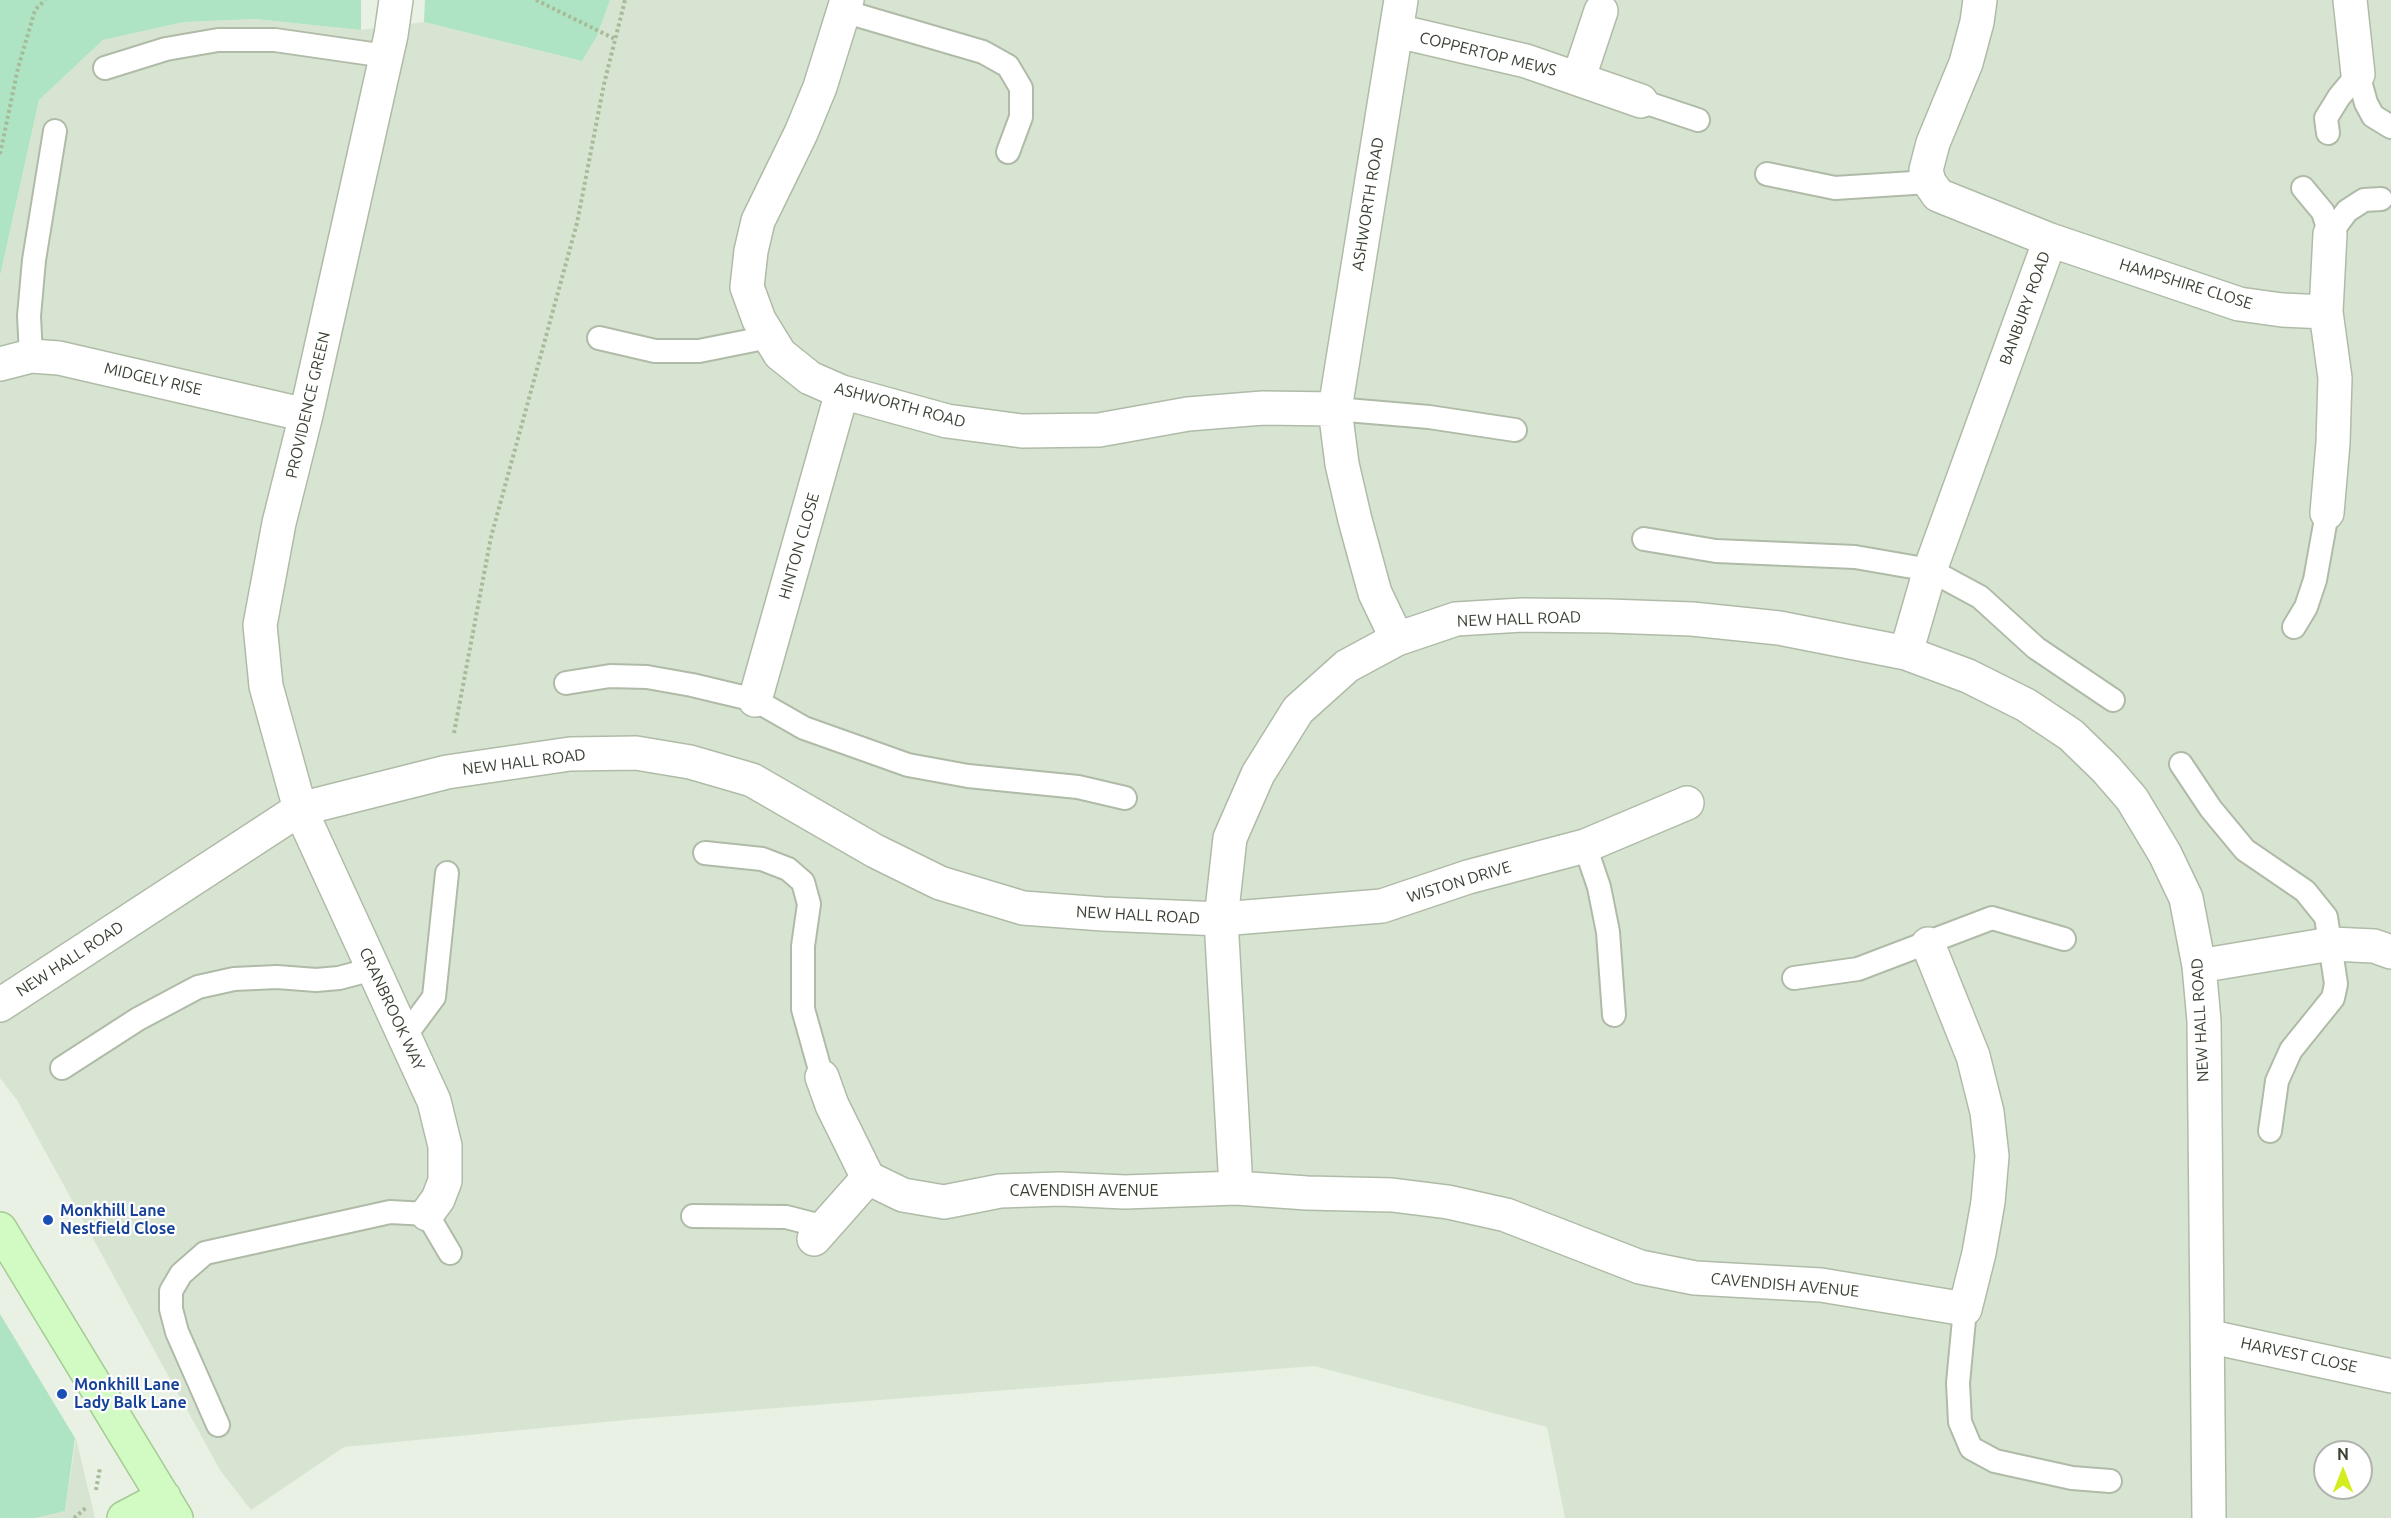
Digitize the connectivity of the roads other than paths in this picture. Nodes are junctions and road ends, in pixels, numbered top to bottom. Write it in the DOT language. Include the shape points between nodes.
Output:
graph roads {
  1 [pos="396,0"];
  2 [pos="1980,0"];
  3 [pos="2350,0"];
  4 [pos="1603,5"];
  5 [pos="845,6"];
  6 [pos="1399,16"];
  7 [pos="386,56"];
  8 [pos="105,68"];
  9 [pos="2358,75"];
  10 [pos="1579,77"];
  11 [pos="1641,101"];
  12 [pos="1698,120"];
  13 [pos="2391,127"];
  14 [pos="55,131"];
  15 [pos="2328,134"];
  16 [pos="1008,152"];
  17 [pos="1767,174"];
  18 [pos="1929,182"];
  19 [pos="2303,188"];
  20 [pos="2381,199"];
  21 [pos="2330,234"];
  22 [pos="2050,240"];
  23 [pos="2326,312"];
  24 [pos="770,337"];
  25 [pos="598,338"];
  26 [pos="32,356"];
  27 [pos="0,364"];
  28 [pos="842,392"];
  29 [pos="1335,409"];
  30 [pos="306,415"];
  31 [pos="1515,430"];
  32 [pos="2327,513"];
  33 [pos="1644,539"];
  34 [pos="1930,570"];
  35 [pos="2294,627"];
  36 [pos="1397,639"];
  37 [pos="1906,653"];
  38 [pos="566,683"];
  39 [pos="756,700"];
  40 [pos="2113,700"];
  41 [pos="2181,764"];
  42 [pos="1125,798"];
  43 [pos="1687,803"];
  44 [pos="300,809"];
  45 [pos="1585,846"];
  46 [pos="705,853"];
  47 [pos="447,873"];
  48 [pos="1221,919"];
  49 [pos="2064,939"];
  50 [pos="1928,944"];
  51 [pos="2331,944"];
  52 [pos="2391,952"];
  53 [pos="2199,966"];
  54 [pos="373,969"];
  55 [pos="1794,978"];
  56 [pos="0,1005"];
  57 [pos="1614,1015"];
  58 [pos="405,1036"];
  59 [pos="62,1068"];
  60 [pos="822,1077"];
  61 [pos="2270,1131"];
  62 [pos="868,1178"];
  63 [pos="1236,1188"];
  64 [pos="427,1214"];
  65 [pos="693,1216"];
  66 [pos="0,1229"];
  67 [pos="819,1233"];
  68 [pos="450,1253"];
  69 [pos="1965,1309"];
  70 [pos="2207,1336"];
  71 [pos="2391,1376"];
  72 [pos="218,1425"];
  73 [pos="2110,1481"];
  74 [pos="170,1508"];
  75 [pos="124,1518"];
  76 [pos="2209,1518"];
  1 -- 7 [label="street, PROVIDENCE GREEN"];
  2 -- 18 [label="street" via="1966,63 1933,142 1926,170"];
  3 -- 9 [label="street"];
  4 -- 10 [label="street, COPPERTOP MEWS"];
  5 -- 16 [label="lane" via="983,52 1008,66 1021,88 1021,117"];
  5 -- 24 [label="street, ASHWORTH ROAD" via="801,134 758,221 747,287"];
  6 -- 10 [label="street, COPPERTOP MEWS"];
  6 -- 29 [label="street, ASHWORTH ROAD"];
  7 -- 8 [label="lane" via="275,40 218,40 166,49"];
  7 -- 30 [label="street, PROVIDENCE GREEN"];
  9 -- 13 [label="lane" via="2373,116"];
  9 -- 15 [label="lane" via="2326,118"];
  10 -- 11 [label="street, COPPERTOP MEWS"];
  11 -- 12 [label="lane"];
  14 -- 26 [label="lane" via="28,316"];
  17 -- 18 [label="lane" via="1835,188"];
  18 -- 22 [label="street, BANBURY ROAD" via="1938,195"];
  19 -- 21 [label="lane" via="2323,212"];
  20 -- 21 [label="lane" via="2364,200 2347,211"];
  21 -- 23 [label="street"];
  22 -- 23 [label="street, HAMPSHIRE CLOSE" via="2239,304"];
  22 -- 34 [label="street, BANBURY ROAD"];
  23 -- 32 [label="street" via="2335,378"];
  24 -- 25 [label="lane" via="699,351 655,351"];
  24 -- 28 [label="street, ASHWORTH ROAD" via="780,354 810,378"];
  26 -- 27 [label="street, MIDGELY RISE"];
  26 -- 30 [label="street, MIDGELY RISE" via="59,358"];
  28 -- 29 [label="street, ASHWORTH ROAD" via="947,421 1022,431 1099,430 1188,414 1263,408"];
  28 -- 39 [label="street, HINTON CLOSE"];
  29 -- 31 [label="lane"];
  29 -- 36 [label="street, ASHWORTH ROAD" via="1342,464 1360,541 1375,593"];
  30 -- 44 [label="street, PROVIDENCE GREEN" via="279,523 260,625 266,686"];
  32 -- 35 [label="lane" via="2315,580"];
  33 -- 34 [label="lane" via="1716,551 1855,557"];
  34 -- 37 [label="street, BANBURY ROAD"];
  34 -- 40 [label="lane" via="1980,597 2036,648"];
  36 -- 37 [label="street, NEW HALL ROAD" via="1456,619 1608,616 1779,628"];
  36 -- 48 [label="street, NEW HALL ROAD" via="1347,666 1298,710 1258,774 1230,838"];
  37 -- 53 [label="street, NEW HALL ROAD" via="1968,676 2026,705 2071,735 2106,769 2132,799 2186,898"];
  38 -- 39 [label="lane" via="610,676 647,677"];
  39 -- 42 [label="lane" via="804,728 908,765 968,776 1078,787"];
  41 -- 51 [label="lane" via="2245,850 2304,891 2326,917"];
  43 -- 45 [label="street, WISTON DRIVE"];
  44 -- 48 [label="street, NEW HALL ROAD" via="447,772 570,754 636,753 690,762 752,780 940,883 1023,908"];
  44 -- 54 [label="street, CRANBROOK WAY"];
  44 -- 56 [label="street, NEW HALL ROAD"];
  45 -- 48 [label="street, WISTON DRIVE" via="1468,877 1382,906"];
  45 -- 57 [label="lane" via="1608,932"];
  46 -- 60 [label="lane" via="762,859 788,868 803,882 809,904 803,946 803,1010"];
  47 -- 58 [label="lane" via="434,997"];
  48 -- 63 [label="street"];
  49 -- 50 [label="lane" via="1992,918"];
  50 -- 55 [label="lane" via="1858,969"];
  50 -- 69 [label="street" via="1973,1056 1991,1145 1988,1202"];
  51 -- 52 [label="street" via="2374,946"];
  51 -- 53 [label="street"];
  51 -- 61 [label="lane" via="2336,984 2333,998 2290,1050 2277,1081"];
  53 -- 70 [label="street, NEW HALL ROAD" via="2204,1021"];
  54 -- 58 [label="street, CRANBROOK WAY"];
  54 -- 59 [label="lane" via="339,978 234,979 198,987 138,1019"];
  58 -- 64 [label="street, CRANBROOK WAY" via="434,1101 445,1146 445,1181"];
  60 -- 62 [label="street"];
  62 -- 63 [label="street, CAVENDISH AVENUE" via="903,1195 944,1202 1000,1191"];
  62 -- 67 [label="street"];
  63 -- 69 [label="street, CAVENDISH AVENUE" via="1448,1202 1506,1215 1640,1267 1695,1278 1821,1285"];
  64 -- 68 [label="lane"];
  64 -- 72 [label="lane" via="390,1212 205,1253 181,1274 171,1291 171,1309 177,1332"];
  65 -- 67 [label="lane" via="786,1217"];
  66 -- 74 [label="street"];
  69 -- 73 [label="lane" via="1958,1383 1960,1422 1971,1448 1995,1461 2072,1478"];
  70 -- 71 [label="street, HARVEST CLOSE"];
  70 -- 76 [label="street, NEW HALL ROAD"];
  74 -- 75 [label="street"];
}
